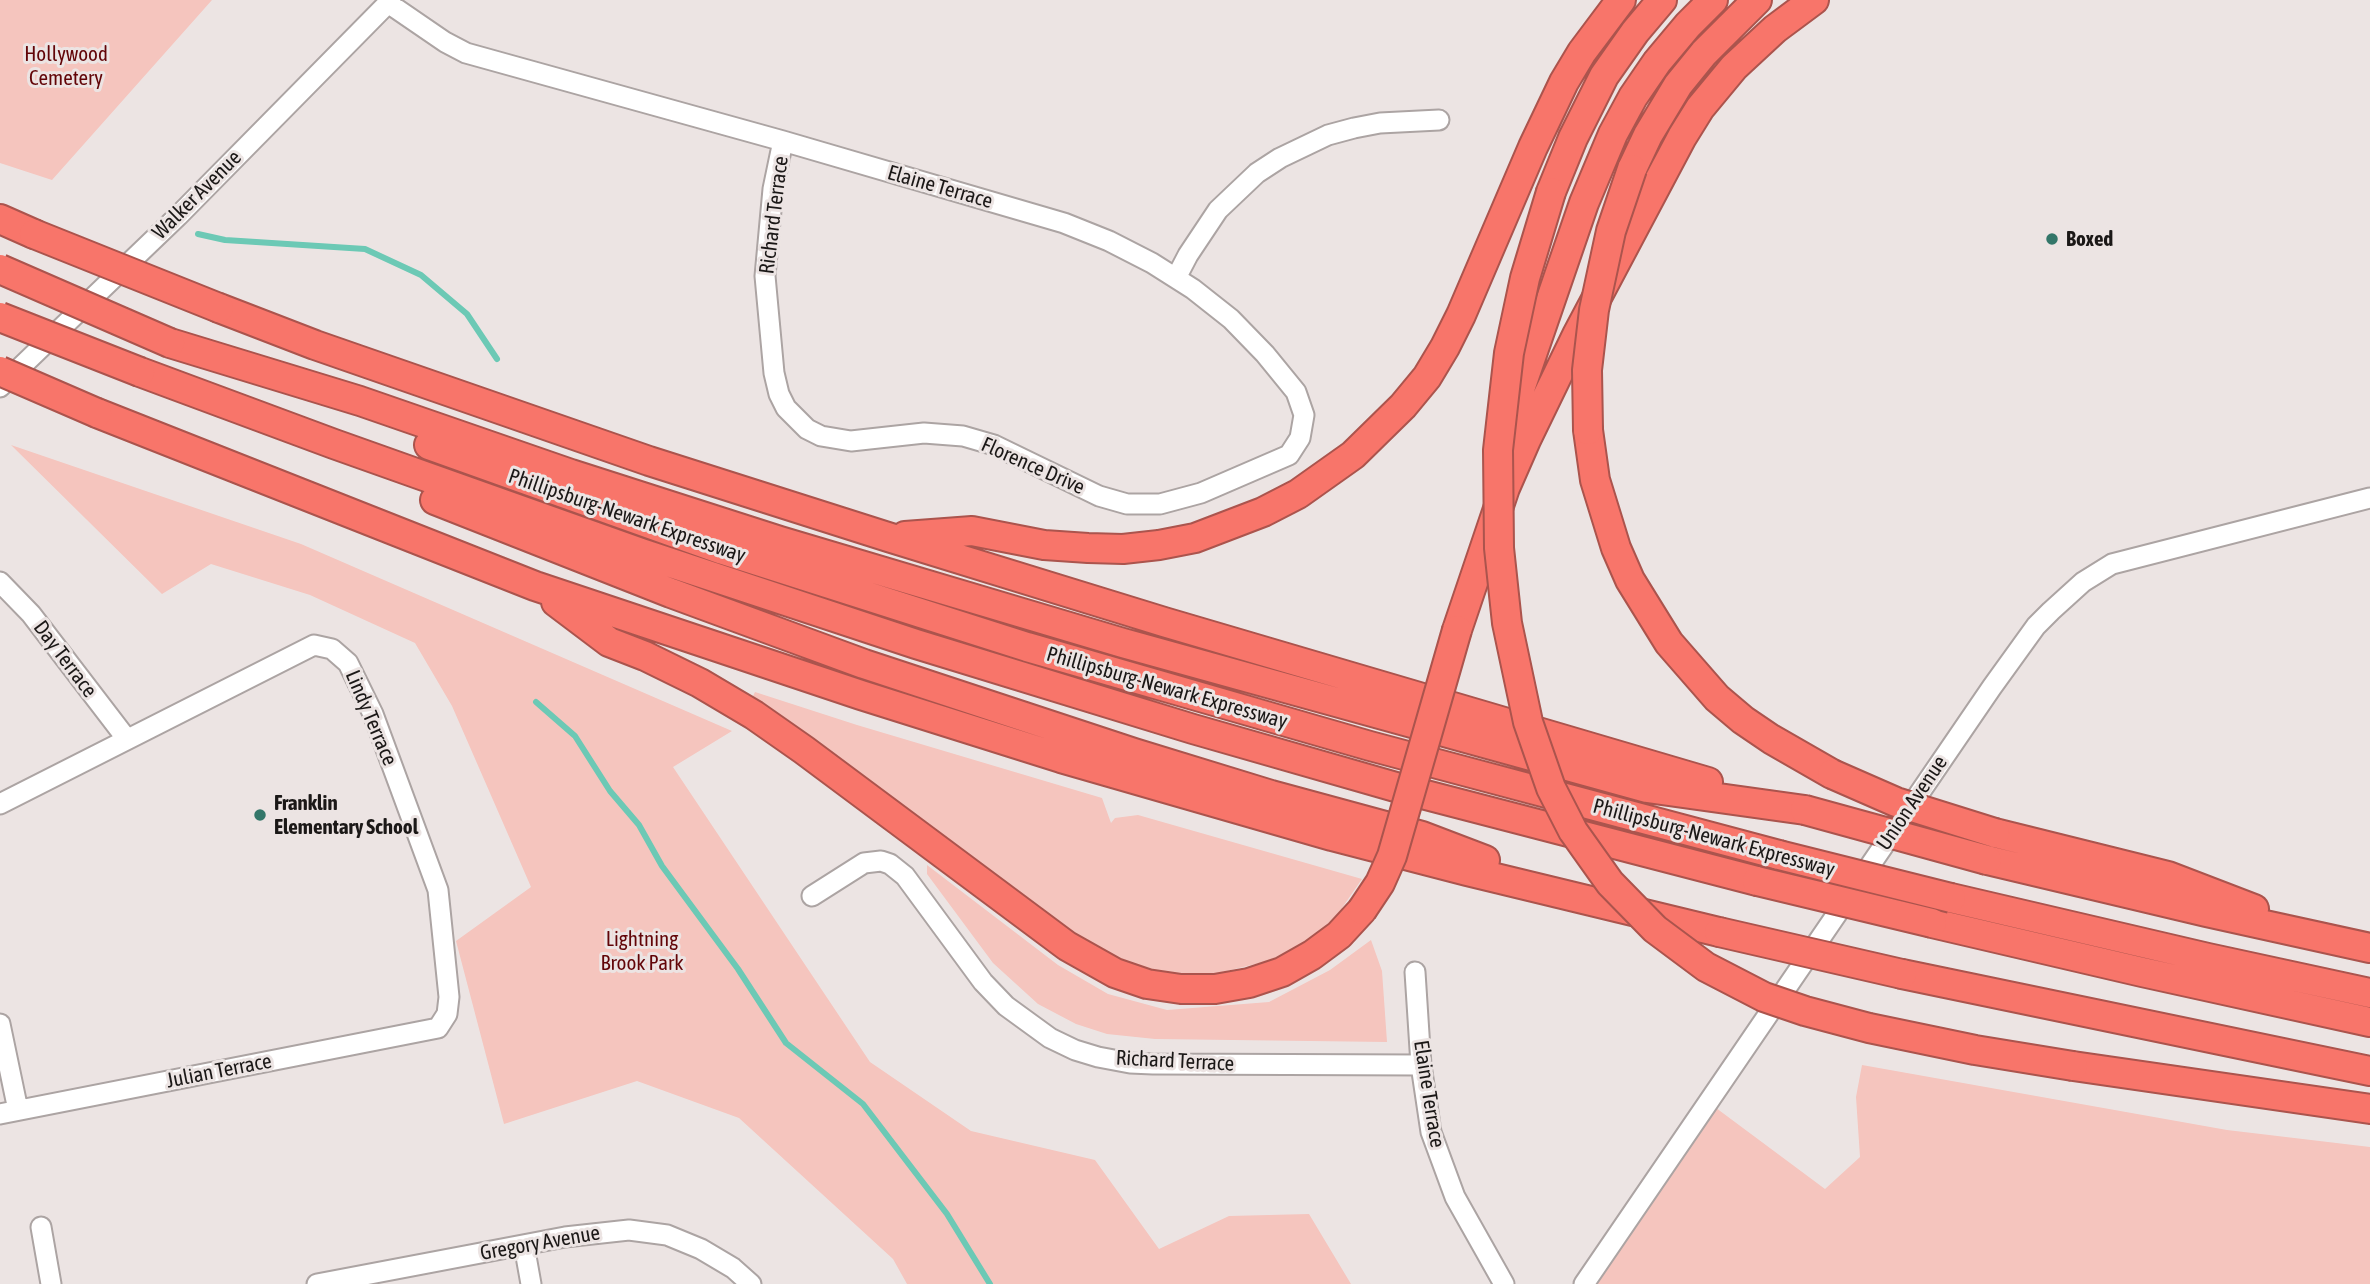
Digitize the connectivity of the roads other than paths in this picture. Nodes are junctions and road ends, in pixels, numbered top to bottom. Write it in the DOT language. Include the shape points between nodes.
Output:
graph roads {
  1 [pos="1621,0"];
  2 [pos="1662,0"];
  3 [pos="1713,0"];
  4 [pos="1757,0"];
  5 [pos="1767,0"];
  6 [pos="1814,0"];
  7 [pos="389,2"];
  8 [pos="1734,22"];
  9 [pos="1439,120"];
  10 [pos="783,141"];
  11 [pos="0,219"];
  12 [pos="0,269"];
  13 [pos="1176,278"];
  14 [pos="0,317"];
  15 [pos="170,343"];
  16 [pos="0,371"];
  17 [pos="140,372"];
  18 [pos="774,373"];
  19 [pos="0,387"];
  20 [pos="1201,494"];
  21 [pos="2370,498"];
  22 [pos="888,537"];
  23 [pos="0,582"];
  24 [pos="535,586"];
  25 [pos="1457,630"];
  26 [pos="126,738"];
  27 [pos="0,804"];
  28 [pos="1805,810"];
  29 [pos="813,896"];
  30 [pos="1604,905"];
  31 [pos="2342,942"];
  32 [pos="2370,948"];
  33 [pos="1415,972"];
  34 [pos="2360,990"];
  35 [pos="2363,1021"];
  36 [pos="0,1024"];
  37 [pos="438,1028"];
  38 [pos="1421,1065"];
  39 [pos="2362,1070"];
  40 [pos="2366,1109"];
  41 [pos="9,1112"];
  42 [pos="41,1227"];
  43 [pos="524,1245"];
  44 [pos="51,1284"];
  45 [pos="317,1284"];
  46 [pos="531,1284"];
  47 [pos="751,1284"];
  48 [pos="1504,1284"];
  49 [pos="1584,1284"];
  1 -- 22 [label="highway" via="1564,82 1461,315 1427,377 1380,431 1324,477 1263,512 1195,538 1159,545 1122,549 1044,545 972,531"];
  2 -- 40 [label="highway, bridge" via="1604,76 1573,138 1525,278 1509,353 1499,450 1499,548 1507,623 1528,722 1551,788 1573,831 1610,883 1655,929 1706,967 1794,1008 1975,1050"];
  3 -- 25 [label="highway" via="1644,80 1593,177 1489,487 1469,560"];
  4 -- 8 [label="highway"];
  5 -- 8 [label="highway"];
  6 -- 25 [label="highway" via="1734,67 1699,108 1682,137 1526,440"];
  7 -- 10 [label="street, Elaine Terrace" via="467,53"];
  7 -- 19 [label="street, Walker Avenue" via="178,216"];
  8 -- 31 [label="highway, bridge" via="1678,85 1632,169 1611,231 1587,370 1588,430 1604,516 1636,591 1669,643 1717,698 1743,720 1832,774 1896,802 1995,833 2168,876"];
  9 -- 13 [label="street" via="1354,128 1280,158 1218,210"];
  10 -- 13 [label="street, Elaine Terrace" via="1064,223 1109,241"];
  10 -- 18 [label="street, Richard Terrace" via="773,189 765,275"];
  11 -- 22 [label="highway, bridge" via="314,345 649,461"];
  12 -- 15 [label="highway, Phillipsburg-Newark Expressway, bridge"];
  13 -- 20 [label="street, Elaine Terrace" via="1231,319 1265,354 1296,391 1304,415 1300,438 1289,456"];
  14 -- 17 [label="highway, Phillipsburg-Newark Expressway, bridge"];
  15 -- 28 [label="highway" via="360,401 779,541 1111,640 1647,788"];
  15 -- 34 [label="highway, Phillipsburg-Newark Expressway, bridge" via="612,512 788,572 1165,688 1779,855 2185,953"];
  16 -- 24 [label="highway, bridge"];
  17 -- 30 [label="highway" via="352,468 735,617 1067,732 1422,836"];
  17 -- 35 [label="highway, Phillipsburg-Newark Expressway, bridge" via="641,553 1193,729 1600,842"];
  18 -- 20 [label="street, Florence Drive" via="786,408 821,436 851,441 924,433 963,436 994,445 1099,496 1127,504 1160,504"];
  21 -- 49 [label="street, Union Avenue" via="2112,564 2051,611 1992,687"];
  22 -- 28 [label="highway"];
  23 -- 26 [label="street, Day Terrace" via="31,614"];
  24 -- 25 [label="highway, bridge" via="609,642 700,683 754,715 1067,946 1115,973 1181,989 1215,989 1282,972 1339,935 1362,910 1392,856"];
  24 -- 30 [label="highway" via="759,663 1061,758 1398,854"];
  26 -- 27 [label="street, Lindy Terrace"];
  26 -- 37 [label="street, Lindy Terrace" via="314,645 332,649 348,663 373,714 438,890 449,997"];
  28 -- 31 [label="highway, bridge" via="1987,860"];
  29 -- 38 [label="street, Richard Terrace" via="864,863 890,864 905,876 1006,1006 1050,1038 1098,1057 1153,1064"];
  30 -- 39 [label="highway, bridge" via="1902,974"];
  31 -- 32 [label="highway"];
  33 -- 38 [label="street, Elaine Terrace"];
  36 -- 41 [label="street"];
  37 -- 41 [label="street, Julian Terrace"];
  38 -- 48 [label="street, Elaine Terrace" via="1431,1132 1442,1165"];
  42 -- 44 [label="street"];
  43 -- 45 [label="street, Gregory Avenue"];
  43 -- 46 [label="street"];
  43 -- 47 [label="street, Gregory Avenue" via="611,1231 667,1235 701,1249"];
}
